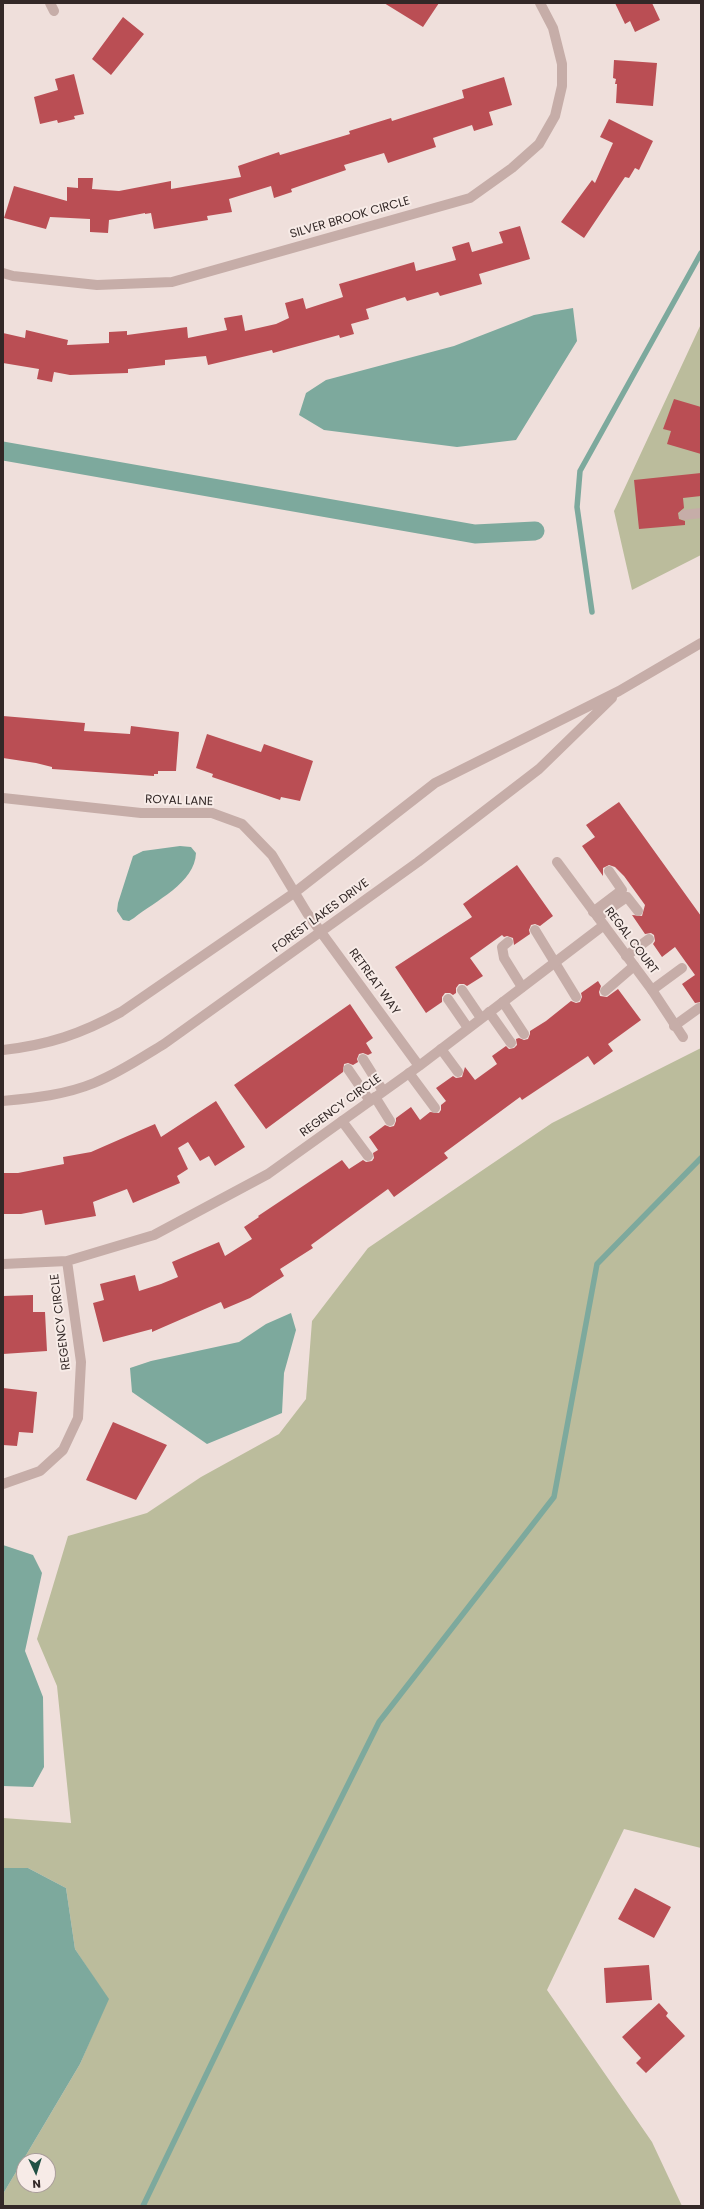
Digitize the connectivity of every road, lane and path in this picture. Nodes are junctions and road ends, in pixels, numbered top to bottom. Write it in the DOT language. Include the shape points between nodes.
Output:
graph roads {
  1 [pos="540,3"];
  2 [pos="3,273"];
  3 [pos="701,514"];
  4 [pos="684,515"];
  5 [pos="701,643"];
  6 [pos="619,691"];
  7 [pos="3,798"];
  8 [pos="556,862"];
  9 [pos="609,871"];
  10 [pos="294,893"];
  11 [pos="638,910"];
  12 [pos="307,913"];
  13 [pos="598,918"];
  14 [pos="535,930"];
  15 [pos="321,932"];
  16 [pos="649,939"];
  17 [pos="508,942"];
  18 [pos="626,956"];
  19 [pos="555,962"];
  20 [pos="634,966"];
  21 [pos="682,968"];
  22 [pos="522,987"];
  23 [pos="462,990"];
  24 [pos="652,990"];
  25 [pos="605,991"];
  26 [pos="576,997"];
  27 [pos="448,999"];
  28 [pos="503,1002"];
  29 [pos="699,1008"];
  30 [pos="485,1015"];
  31 [pos="674,1026"];
  32 [pos="468,1028"];
  33 [pos="524,1034"];
  34 [pos="683,1037"];
  35 [pos="511,1043"];
  36 [pos="441,1049"];
  37 [pos="3,1050"];
  38 [pos="363,1059"];
  39 [pos="419,1066"];
  40 [pos="348,1069"];
  41 [pos="458,1072"];
  42 [pos="408,1073"];
  43 [pos="376,1096"];
  44 [pos="3,1101"];
  45 [pos="434,1108"];
  46 [pos="342,1121"];
  47 [pos="390,1121"];
  48 [pos="368,1156"];
  49 [pos="67,1261"];
  50 [pos="3,1264"];
  51 [pos="3,1484"];
  1 -- 2 [label="street, SILVER BROOK CIRCLE" via="553,28 562,64 562,86 555,116 539,144 512,168 470,198 172,282 97,285"];
  3 -- 4 [label="street"];
  5 -- 6 [label="street, FOREST LAKES DRIVE"];
  6 -- 10 [label="street, FOREST LAKES DRIVE" via="434,783"];
  6 -- 15 [label="street, FOREST LAKES DRIVE" via="539,769 418,862"];
  7 -- 10 [label="street, ROYAL LANE" via="141,813 212,812 242,824 272,855"];
  8 -- 13 [label="street, REGAL COURT"];
  9 -- 13 [label="street" via="622,890"];
  10 -- 12 [label="street, ROYAL LANE"];
  10 -- 37 [label="street, FOREST LAKES DRIVE" via="120,1012 95,1026 60,1040"];
  11 -- 13 [label="street" via="627,896"];
  12 -- 15 [label="street, RETREAT WAY"];
  13 -- 18 [label="street, REGAL COURT"];
  13 -- 19 [label="street, REGENCY CIRCLE"];
  14 -- 19 [label="street"];
  15 -- 39 [label="street, RETREAT WAY"];
  15 -- 44 [label="street, FOREST LAKES DRIVE" via="164,1044 125,1068 93,1084 39,1098"];
  16 -- 18 [label="street"];
  17 -- 22 [label="street" via="502,947 504,958"];
  18 -- 20 [label="street, REGAL COURT"];
  19 -- 22 [label="street, REGENCY CIRCLE"];
  19 -- 26 [label="street"];
  20 -- 24 [label="street, REGAL COURT"];
  20 -- 25 [label="street"];
  21 -- 24 [label="street"];
  22 -- 28 [label="street, REGENCY CIRCLE"];
  23 -- 30 [label="street"];
  24 -- 31 [label="street, REGAL COURT"];
  27 -- 32 [label="street"];
  28 -- 30 [label="street, REGENCY CIRCLE"];
  28 -- 33 [label="street"];
  29 -- 31 [label="street"];
  30 -- 32 [label="street, REGENCY CIRCLE"];
  30 -- 35 [label="street"];
  31 -- 34 [label="street, REGAL COURT"];
  32 -- 36 [label="street, REGENCY CIRCLE"];
  36 -- 39 [label="street, REGENCY CIRCLE"];
  36 -- 41 [label="street"];
  38 -- 43 [label="street"];
  39 -- 42 [label="street, REGENCY CIRCLE"];
  40 -- 43 [label="street"];
  42 -- 43 [label="street, REGENCY CIRCLE"];
  42 -- 45 [label="street"];
  43 -- 46 [label="street, REGENCY CIRCLE"];
  43 -- 47 [label="street"];
  46 -- 48 [label="street"];
  46 -- 49 [label="street, REGENCY CIRCLE" via="268,1174 154,1235"];
  49 -- 50 [label="street, REGENCY CIRCLE"];
  49 -- 51 [label="street, REGENCY CIRCLE" via="81,1362 78,1418 63,1450 40,1471"];
}
